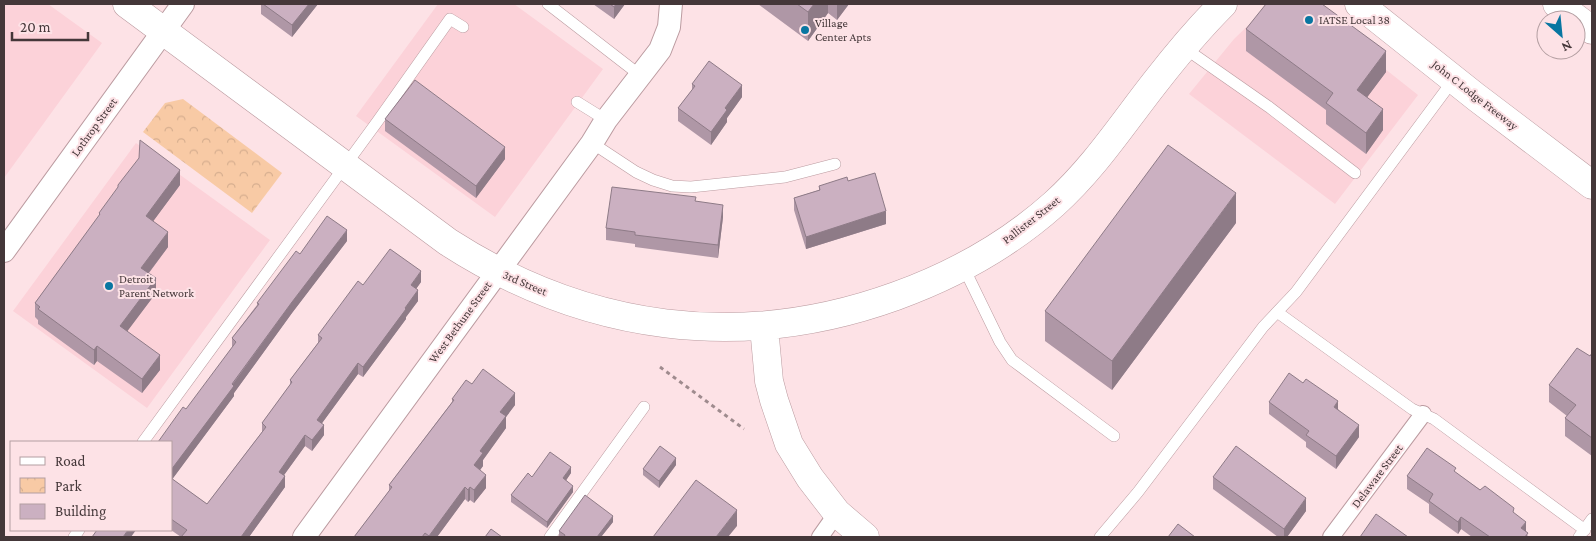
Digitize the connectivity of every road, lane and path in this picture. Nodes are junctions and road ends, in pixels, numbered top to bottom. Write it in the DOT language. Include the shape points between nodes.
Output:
graph roads {
  1 [pos="127,4"];
  2 [pos="184,4"];
  3 [pos="548,4"];
  4 [pos="671,4"];
  5 [pos="1223,4"];
  6 [pos="1359,4"];
  7 [pos="1558,4"];
  8 [pos="463,27"];
  9 [pos="1592,30"];
  10 [pos="164,31"];
  11 [pos="1183,47"];
  12 [pos="641,76"];
  13 [pos="1454,80"];
  14 [pos="577,102"];
  15 [pos="606,120"];
  16 [pos="592,143"];
  17 [pos="835,164"];
  18 [pos="344,166"];
  19 [pos="1356,173"];
  20 [pos="1592,185"];
  21 [pos="4,251"];
  22 [pos="963,266"];
  23 [pos="497,271"];
  24 [pos="1277,312"];
  25 [pos="764,327"];
  26 [pos="660,367"];
  27 [pos="644,407"];
  28 [pos="1423,414"];
  29 [pos="744,429"];
  30 [pos="1114,436"];
  31 [pos="144,441"];
  32 [pos="837,513"];
  33 [pos="1592,519"];
  34 [pos="1582,533"];
  35 [pos="304,537"];
  36 [pos="550,537"];
  37 [pos="820,537"];
  38 [pos="865,537"];
  39 [pos="1100,537"];
  40 [pos="1331,537"];
  1 -- 10 [label="main road, 3rd Street"];
  2 -- 10 [label="street, Lothrop Street"];
  3 -- 12 [label="lane"];
  4 -- 12 [label="street, West Bethune Street" via="669,26 660,50"];
  5 -- 11 [label="main road, Pallister Street"];
  6 -- 13 [label="main road, John C Lodge Freeway"];
  7 -- 9 [label="main road"];
  8 -- 18 [label="lane" via="450,19"];
  10 -- 18 [label="main road, 3rd Street"];
  10 -- 21 [label="street, Lothrop Street"];
  11 -- 19 [label="lane"];
  11 -- 22 [label="main road, Pallister Street" via="1088,171 1017,234"];
  12 -- 15 [label="street, West Bethune Street"];
  13 -- 20 [label="main road, John C Lodge Freeway"];
  13 -- 24 [label="lane" via="1296,292"];
  14 -- 15 [label="lane"];
  15 -- 16 [label="street, West Bethune Street"];
  16 -- 17 [label="lane" via="652,180 691,188 785,177"];
  16 -- 23 [label="street, West Bethune Street"];
  18 -- 23 [label="main road, 3rd Street" via="448,242"];
  18 -- 31 [label="lane"];
  22 -- 25 [label="main road, Pallister Street" via="930,284 872,305"];
  22 -- 30 [label="lane" via="1012,360"];
  23 -- 25 [label="main road, 3rd Street" via="559,298 635,319 708,327"];
  23 -- 35 [label="street, West Bethune Street"];
  24 -- 28 [label="lane"];
  24 -- 39 [label="lane"];
  25 -- 32 [label="main road" via="769,381 786,436 799,462"];
  26 -- 29 [label="path"];
  27 -- 36 [label="lane"];
  28 -- 34 [label="lane" via="1434,419"];
  28 -- 40 [label="street, Delaware Street"];
  32 -- 37 [label="street"];
  32 -- 38 [label="main road"];
  33 -- 34 [label="lane"];
}
